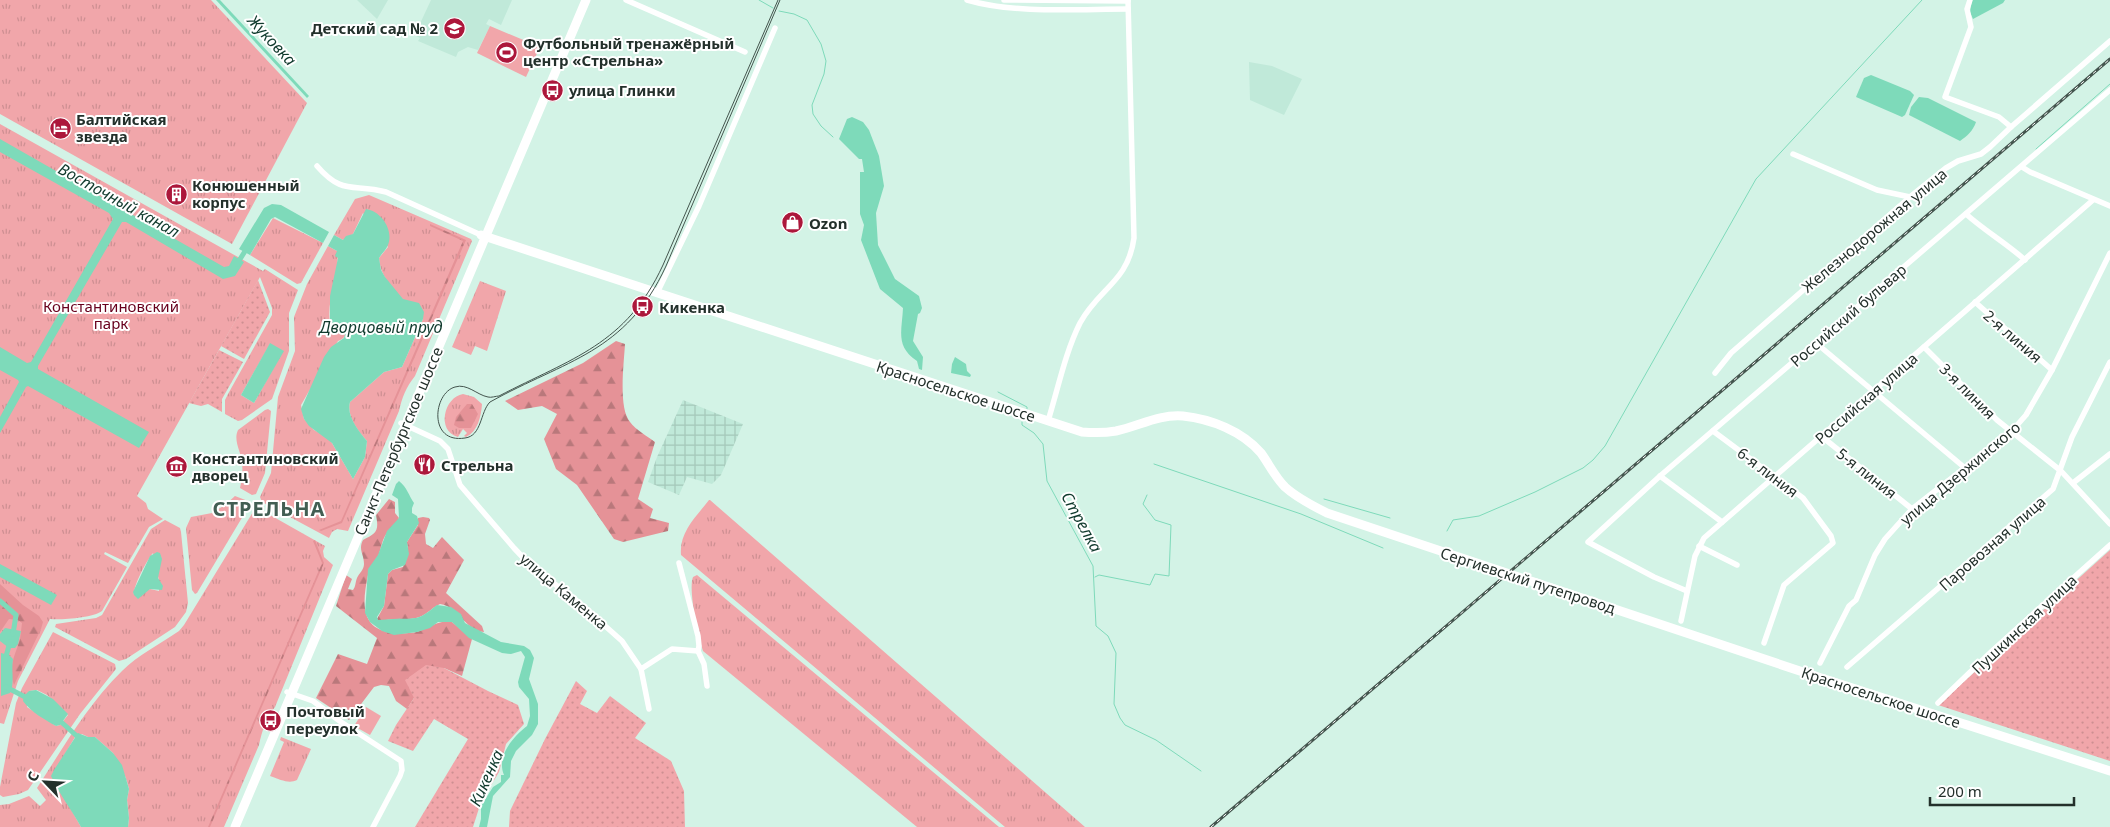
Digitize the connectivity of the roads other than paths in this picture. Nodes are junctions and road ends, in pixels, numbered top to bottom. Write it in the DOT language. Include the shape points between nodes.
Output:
graph roads {
  1 [pos="580,0"];
  2 [pos="586,0"];
  3 [pos="626,0"];
  4 [pos="967,0"];
  5 [pos="1004,0"];
  6 [pos="1128,0"];
  7 [pos="1970,0"];
  8 [pos="1128,8"];
  9 [pos="775,28"];
  10 [pos="2110,41"];
  11 [pos="745,52"];
  12 [pos="2110,90"];
  13 [pos="2011,126"];
  14 [pos="1794,154"];
  15 [pos="317,166"];
  16 [pos="2022,167"];
  17 [pos="1910,197"];
  18 [pos="2092,200"];
  19 [pos="2110,206"];
  20 [pos="1966,214"];
  21 [pos="483,236"];
  22 [pos="2110,253"];
  23 [pos="2024,260"];
  24 [pos="658,293"];
  25 [pos="1975,302"];
  26 [pos="1816,343"];
  27 [pos="1924,346"];
  28 [pos="2110,362"];
  29 [pos="2052,370"];
  30 [pos="1714,373"];
  31 [pos="1872,392"];
  32 [pos="1048,421"];
  33 [pos="403,424"];
  34 [pos="1713,431"];
  35 [pos="2011,432"];
  36 [pos="1821,436"];
  37 [pos="2110,454"];
  38 [pos="1965,468"];
  39 [pos="2061,471"];
  40 [pos="1660,476"];
  41 [pos="1775,477"];
  42 [pos="2073,483"];
  43 [pos="1912,509"];
  44 [pos="1722,522"];
  45 [pos="2110,524"];
  46 [pos="1403,538"];
  47 [pos="2110,545"];
  48 [pos="1699,546"];
  49 [pos="679,564"];
  50 [pos="1736,564"];
  51 [pos="1687,591"];
  52 [pos="1653,621"];
  53 [pos="1681,621"];
  54 [pos="1764,644"];
  55 [pos="698,651"];
  56 [pos="1820,663"];
  57 [pos="1847,667"];
  58 [pos="641,669"];
  59 [pos="707,686"];
  60 [pos="289,692"];
  61 [pos="1938,703"];
  62 [pos="649,709"];
  63 [pos="2110,771"];
  64 [pos="230,827"];
  65 [pos="235,827"];
  66 [pos="374,827"];
  1 -- 21 [label="main road, Санкт-Петербургское шоссе"];
  2 -- 21 [label="main road, Санкт-Петербургское шоссе"];
  3 -- 11 [label="street"];
  4 -- 8 [label="street" via="1013,8"];
  5 -- 6 [label="street"];
  6 -- 8 [label="street"];
  7 -- 13 [label="street" via="1967,9 1971,27 1945,96 1999,117"];
  8 -- 32 [label="street" via="1133,247 1124,270 1091,307 1079,326"];
  9 -- 24 [label="street"];
  10 -- 13 [label="street, Железнодорожная улица"];
  12 -- 16 [label="street, Российский бульвар"];
  13 -- 17 [label="street, Железнодорожная улица" via="1981,154 1958,161"];
  14 -- 17 [label="street" via="1877,190"];
  15 -- 21 [label="street" via="337,184 386,192"];
  16 -- 18 [label="street"];
  16 -- 20 [label="street, Российский бульвар"];
  17 -- 30 [label="street, Железнодорожная улица" via="1731,353"];
  18 -- 19 [label="street"];
  18 -- 23 [label="street, Российская улица"];
  20 -- 23 [label="street"];
  20 -- 26 [label="street, Российский бульвар"];
  21 -- 24 [label="main road, Красносельское шоссе"];
  21 -- 33 [label="main road, Санкт-Петербургское шоссе"];
  22 -- 29 [label="street, улица Дзержинского"];
  23 -- 25 [label="street, Российская улица"];
  24 -- 32 [label="main road, Красносельское шоссе"];
  25 -- 27 [label="street, Российская улица"];
  25 -- 29 [label="street, 2-я линия"];
  26 -- 31 [label="street"];
  26 -- 34 [label="street, Российский бульвар"];
  27 -- 31 [label="street, Российская улица"];
  27 -- 35 [label="street, 3-я линия"];
  28 -- 39 [label="street, Паровозная улица" via="2072,437"];
  29 -- 35 [label="street, улица Дзержинского" via="2026,415"];
  31 -- 36 [label="street, Российская улица"];
  31 -- 38 [label="street"];
  32 -- 46 [label="main road, Красносельское шоссе" via="1082,432 1102,433 1173,416 1214,424 1246,439 1285,487 1313,506 1327,514"];
  33 -- 58 [label="street, улица Каменка" via="440,441 448,449 460,485 470,498 532,567 622,641"];
  33 -- 60 [label="main road, Санкт-Петербургское шоссе"];
  34 -- 40 [label="street, Российский бульвар"];
  34 -- 41 [label="street, 6-я линия"];
  35 -- 38 [label="street, улица Дзержинского"];
  35 -- 39 [label="street, 3-я линия"];
  36 -- 41 [label="street, Российская улица"];
  36 -- 43 [label="street, 5-я линия"];
  37 -- 42 [label="street"];
  38 -- 43 [label="street, улица Дзержинского"];
  39 -- 42 [label="street, 3-я линия"];
  39 -- 57 [label="street, Паровозная улица" via="2047,496"];
  40 -- 44 [label="street"];
  40 -- 51 [label="street, Российский бульвар" via="1588,542"];
  41 -- 44 [label="street, Российская улица"];
  41 -- 54 [label="street, 6-я линия" via="1803,498 1833,543 1784,585"];
  42 -- 45 [label="street, 3-я линия"];
  43 -- 56 [label="street, улица Дзержинского" via="1874,555 1856,600 1849,606"];
  44 -- 48 [label="street, Российская улица"];
  46 -- 52 [label="main road, Сергиевский путепровод"];
  47 -- 61 [label="street, Пушкинская улица"];
  48 -- 50 [label="street"];
  48 -- 51 [label="street, Российская улица"];
  49 -- 55 [label="street" via="698,636"];
  51 -- 53 [label="street, Российская улица"];
  52 -- 63 [label="main road, Красносельское шоссе"];
  55 -- 58 [label="street" via="672,649"];
  55 -- 59 [label="street" via="704,664"];
  58 -- 62 [label="street, улица Каменка"];
  60 -- 64 [label="main road, Санкт-Петербургское шоссе"];
  60 -- 65 [label="main road, Санкт-Петербургское шоссе"];
  60 -- 66 [label="street" via="313,701 400,761 400,776"];
}
